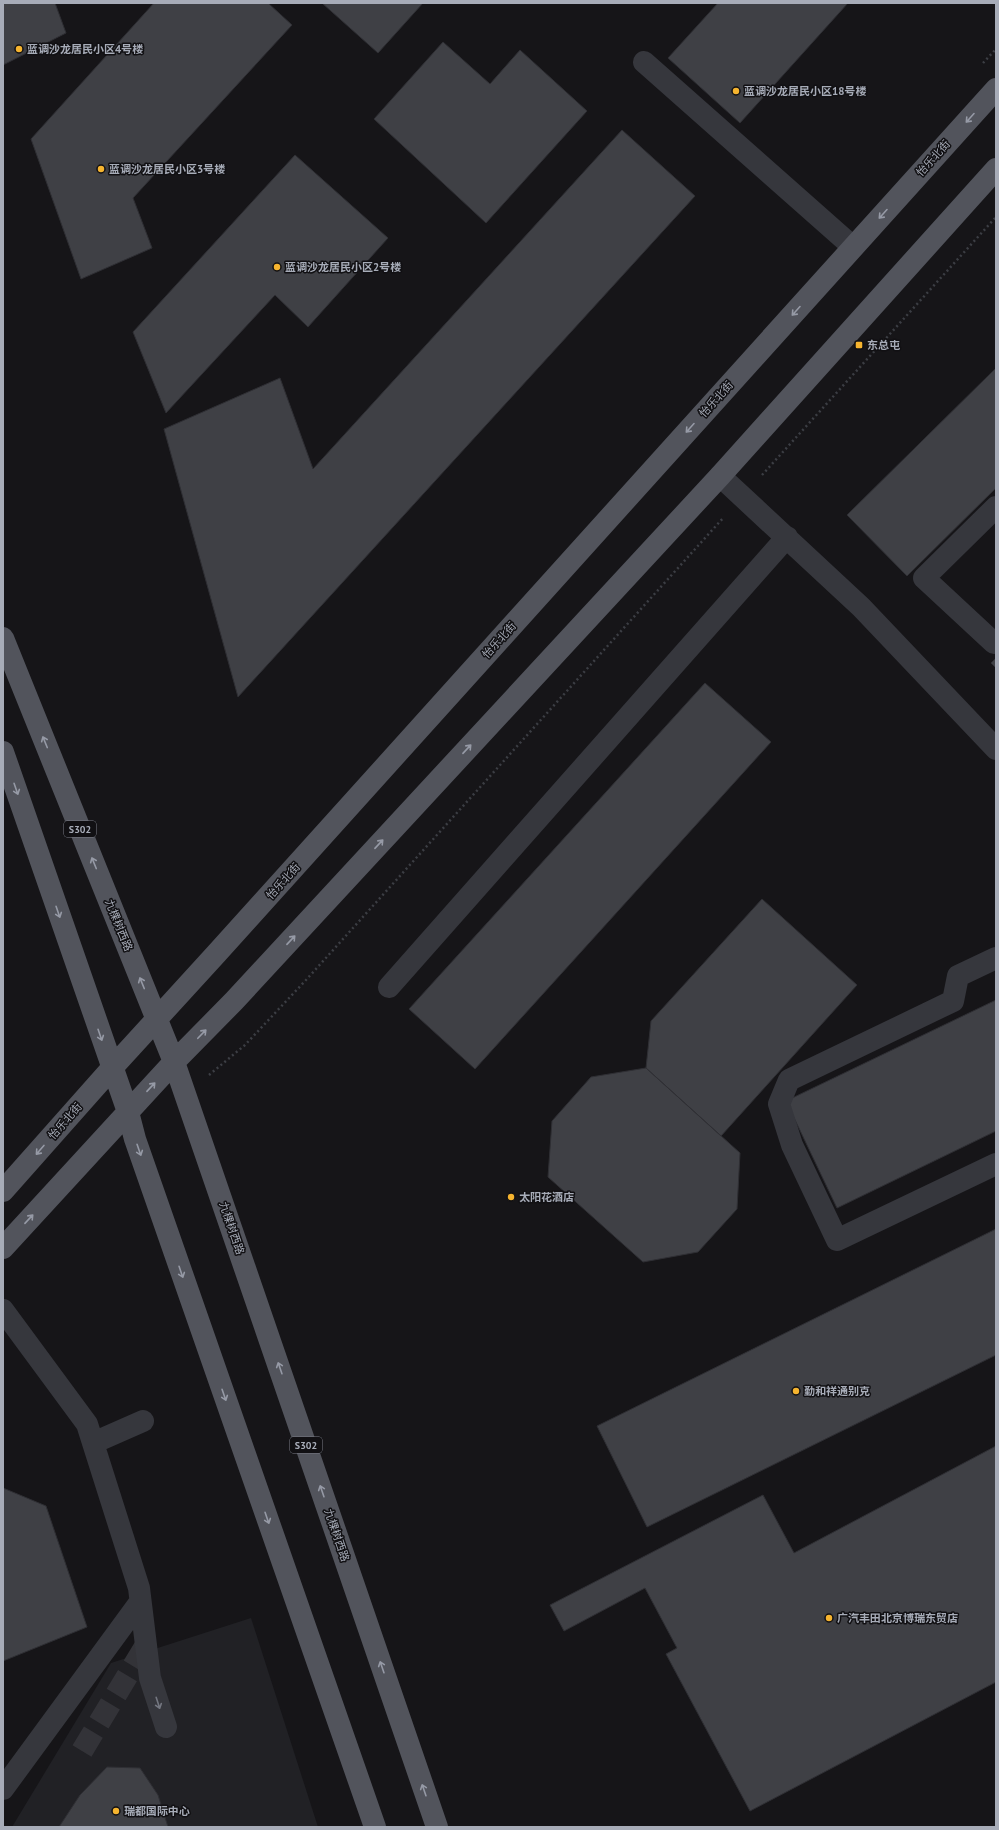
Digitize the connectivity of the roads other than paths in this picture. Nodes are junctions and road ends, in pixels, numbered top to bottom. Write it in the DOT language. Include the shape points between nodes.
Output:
graph roads {
  1 [pos="644,62"];
  2 [pos="996,89"];
  3 [pos="996,169"];
  4 [pos="853,247"];
  5 [pos="720,476"];
  6 [pos="996,507"];
  7 [pos="787,537"];
  8 [pos="3,638"];
  9 [pos="996,641"];
  10 [pos="996,749"];
  11 [pos="3,752"];
  12 [pos="996,958"];
  13 [pos="389,987"];
  14 [pos="157,1019"];
  15 [pos="174,1062"];
  16 [pos="112,1068"];
  17 [pos="128,1112"];
  18 [pos="996,1164"];
  19 [pos="3,1191"];
  20 [pos="3,1248"];
  21 [pos="3,1310"];
  22 [pos="143,1421"];
  23 [pos="93,1443"];
  24 [pos="140,1602"];
  25 [pos="166,1727"];
  26 [pos="3,1789"];
  27 [pos="375,1827"];
  28 [pos="437,1827"];
  1 -- 4 [label="street"];
  2 -- 4 [label="main road, 怡乐北街, one-way"];
  3 -- 5 [label="main road"];
  4 -- 14 [label="main road, 怡乐北街, one-way"];
  5 -- 7 [label="street"];
  15 -- 5 [label="main road, one-way" via="244,990"];
  6 -- 9 [label="street" via="924,578 994,643"];
  7 -- 10 [label="street" via="861,607"];
  7 -- 13 [label="street"];
  14 -- 8 [label="main road, 九棵树西路 / S302, one-way"];
  11 -- 16 [label="main road, one-way"];
  12 -- 18 [label="street" via="958,976 953,1001 789,1080 779,1104 792,1145 837,1240"];
  14 -- 15 [label="main road, 九棵树西路 / S302"];
  14 -- 16 [label="main road, 怡乐北街"];
  17 -- 15 [label="main road, one-way"];
  28 -- 15 [label="main road, 九棵树西路 / S302, one-way"];
  16 -- 17 [label="main road"];
  16 -- 19 [label="main road, 怡乐北街, one-way"];
  20 -- 17 [label="main road, one-way"];
  17 -- 27 [label="main road, one-way" via="135,1139"];
  21 -- 23 [label="street" via="87,1424"];
  22 -- 23 [label="street"];
  23 -- 24 [label="street" via="139,1588"];
  24 -- 25 [label="street, one-way" via="150,1678"];
  24 -- 26 [label="street"];
}
